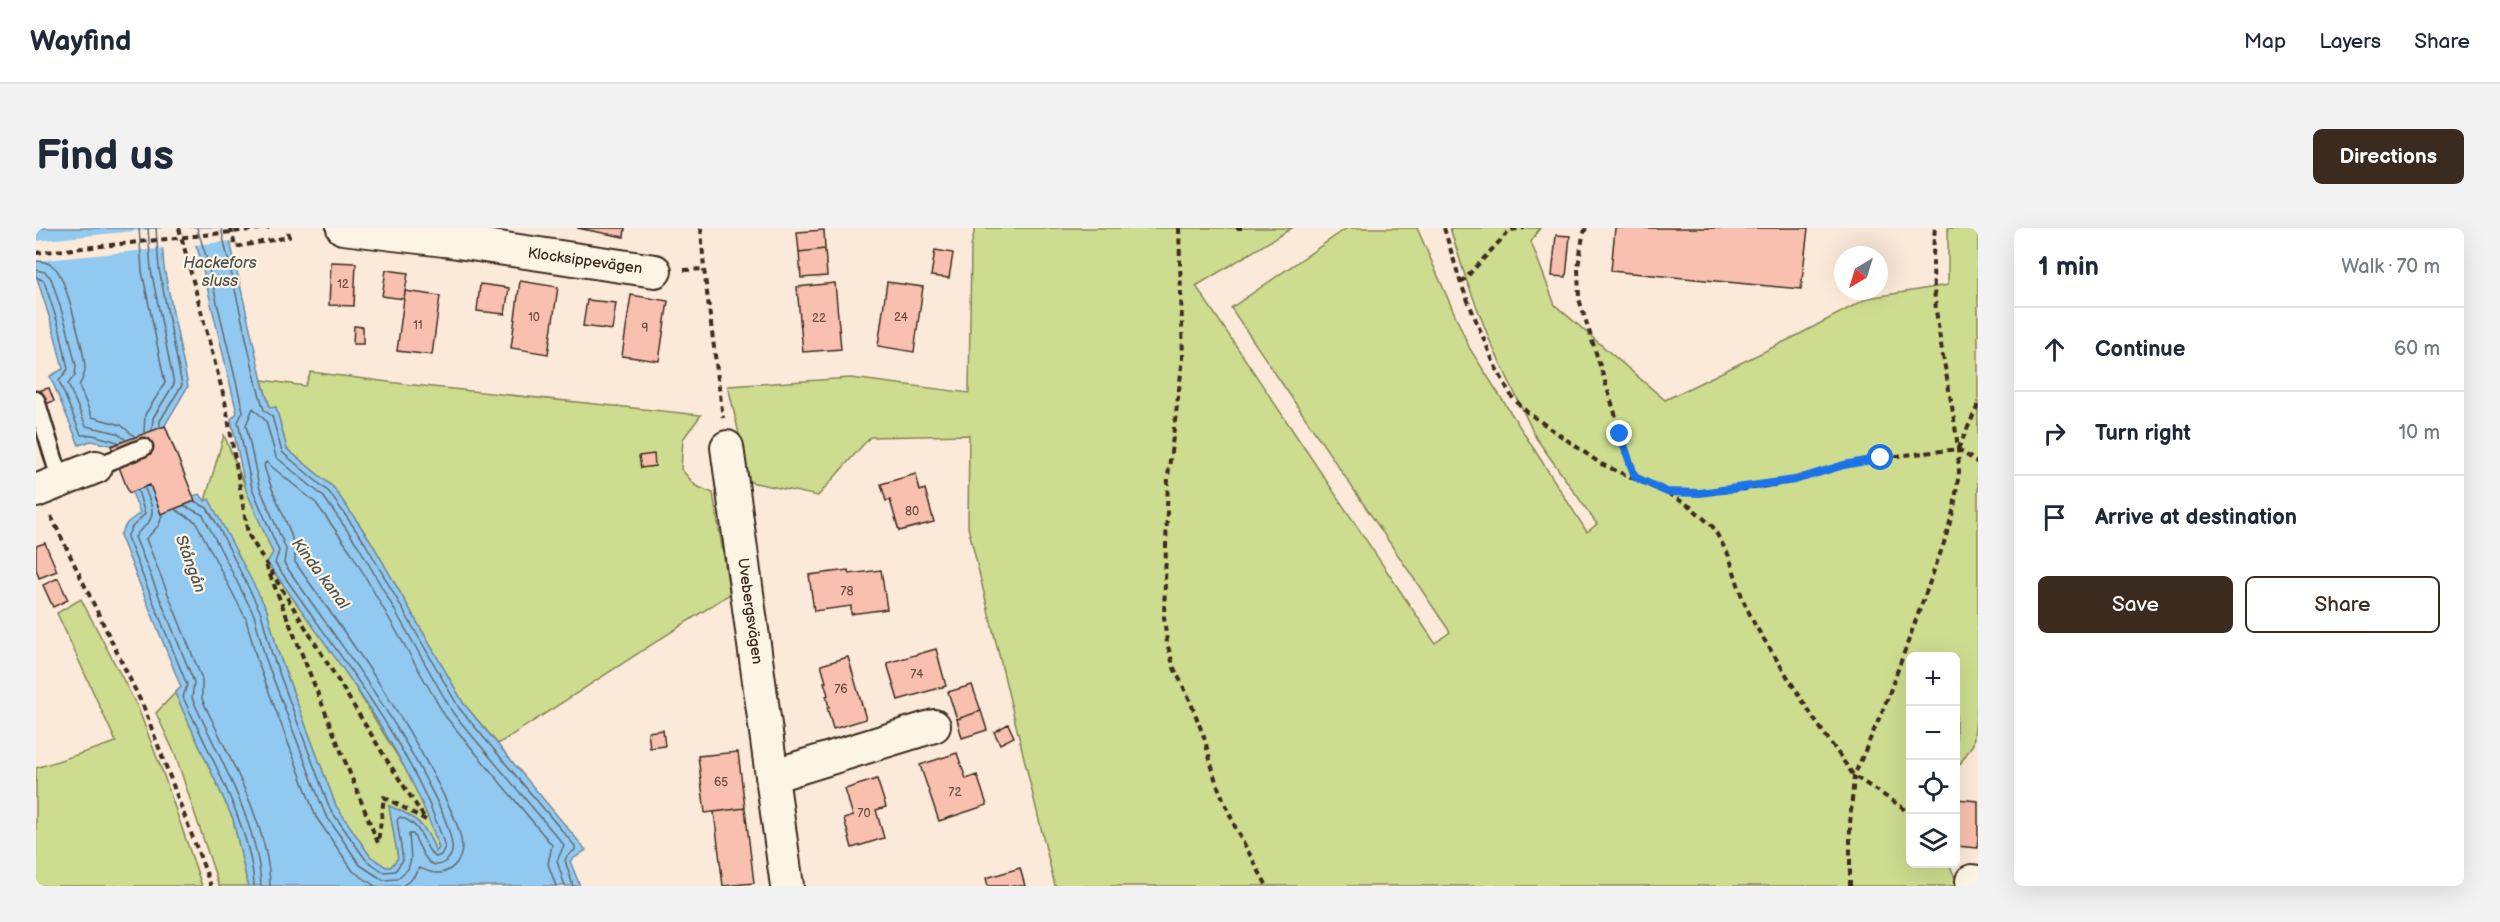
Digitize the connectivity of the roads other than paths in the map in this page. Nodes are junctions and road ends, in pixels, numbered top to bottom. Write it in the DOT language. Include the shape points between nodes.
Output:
graph roads {
  1 [pos="343,228"];
  2 [pos="444,234"];
  3 [pos="655,271"];
  4 [pos="36,400"];
  5 [pos="144,447"];
  6 [pos="727,447"];
  7 [pos="96,467"];
  8 [pos="45,488"];
  9 [pos="934,726"];
  10 [pos="772,776"];
  11 [pos="787,886"];
  1 -- 2 [label="street, Klocksippevägen"];
  2 -- 3 [label="street, Klocksippevägen"];
  4 -- 8 [label="lane"];
  5 -- 7 [label="lane"];
  6 -- 10 [label="street, Uvebergsvägen"];
  7 -- 8 [label="street"];
  9 -- 10 [label="street"];
  10 -- 11 [label="street, Uvebergsvägen"];
}
